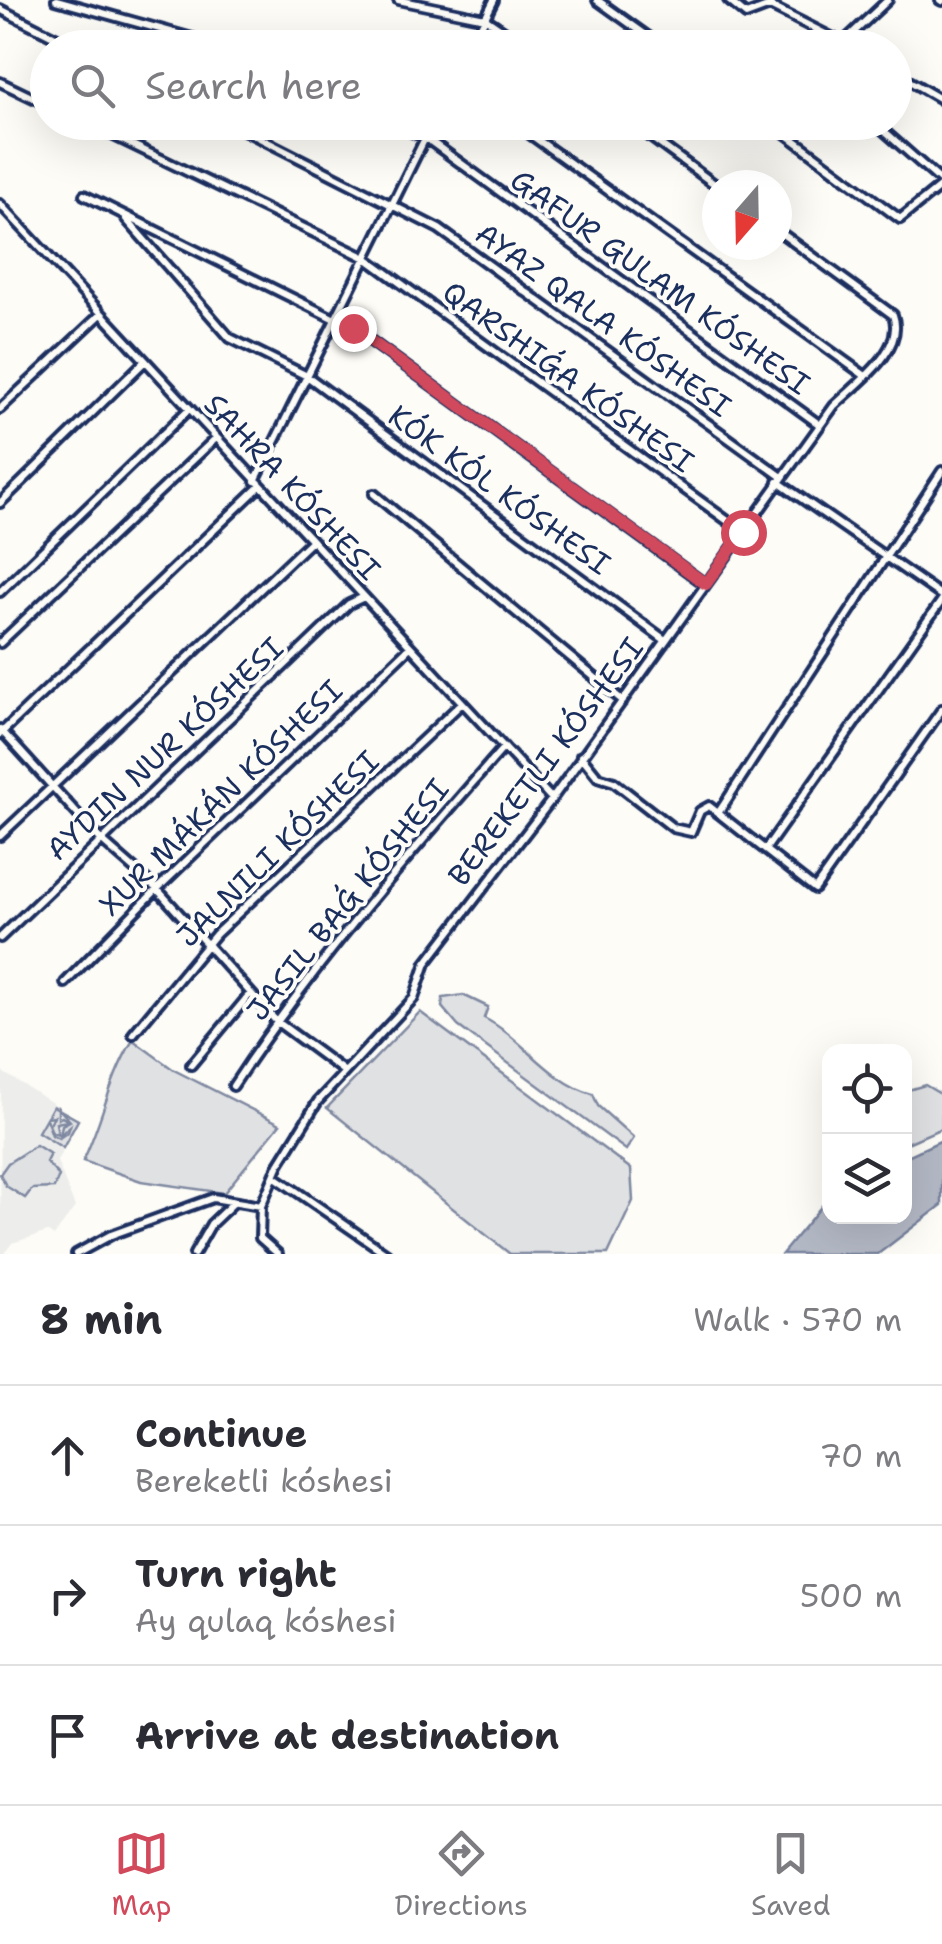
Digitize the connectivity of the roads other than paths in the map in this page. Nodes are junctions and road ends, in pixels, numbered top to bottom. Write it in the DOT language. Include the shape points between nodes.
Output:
graph roads {
  1 [pos="56,0"];
  2 [pos="398,0"];
  3 [pos="494,0"];
  4 [pos="596,0"];
  5 [pos="728,0"];
  6 [pos="888,0"];
  7 [pos="0,10"];
  8 [pos="485,18"];
  9 [pos="41,30"];
  10 [pos="164,30"];
  11 [pos="479,30"];
  12 [pos="503,30"];
  13 [pos="638,30"];
  14 [pos="811,30"];
  15 [pos="856,30"];
  16 [pos="0,82"];
  17 [pos="912,82"];
  18 [pos="30,96"];
  19 [pos="942,100"];
  20 [pos="122,140"];
  21 [pos="264,140"];
  22 [pos="425,140"];
  23 [pos="429,140"];
  24 [pos="539,140"];
  25 [pos="654,140"];
  26 [pos="795,140"];
  27 [pos="894,140"];
  28 [pos="702,175"];
  29 [pos="942,183"];
  30 [pos="84,194"];
  31 [pos="0,204"];
  32 [pos="394,205"];
  33 [pos="124,216"];
  34 [pos="792,241"];
  35 [pos="366,258"];
  36 [pos="101,314"];
  37 [pos="335,321"];
  38 [pos="145,360"];
  39 [pos="307,376"];
  40 [pos="864,376"];
  41 [pos="0,409"];
  42 [pos="189,409"];
  43 [pos="820,425"];
  44 [pos="216,438"];
  45 [pos="942,471"];
  46 [pos="780,480"];
  47 [pos="258,484"];
  48 [pos="374,494"];
  49 [pos="0,503"];
  50 [pos="743,532"];
  51 [pos="311,541"];
  52 [pos="887,560"];
  53 [pos="706,584"];
  54 [pos="0,592"];
  55 [pos="364,598"];
  56 [pos="942,598"];
  57 [pos="665,640"];
  58 [pos="0,643"];
  59 [pos="410,648"];
  60 [pos="623,701"];
  61 [pos="462,702"];
  62 [pos="942,709"];
  63 [pos="1,731"];
  64 [pos="504,746"];
  65 [pos="581,756"];
  66 [pos="54,785"];
  67 [pos="552,799"];
  68 [pos="718,812"];
  69 [pos="0,836"];
  70 [pos="100,840"];
  71 [pos="765,850"];
  72 [pos="157,888"];
  73 [pos="0,938"];
  74 [pos="208,945"];
  75 [pos="65,983"];
  76 [pos="250,994"];
  77 [pos="276,1021"];
  78 [pos="133,1034"];
  79 [pos="191,1066"];
  80 [pos="345,1072"];
  81 [pos="234,1086"];
  82 [pos="274,1176"];
  83 [pos="232,1204"];
  84 [pos="260,1206"];
  85 [pos="76,1254"];
  86 [pos="194,1254"];
  87 [pos="278,1254"];
  88 [pos="387,1254"];
  1 -- 10 [label="street"];
  2 -- 8 [label="street"];
  3 -- 8 [label="street"];
  4 -- 13 [label="street"];
  5 -- 14 [label="street" via="746,14 764,6"];
  6 -- 15 [label="street"];
  7 -- 9 [label="street"];
  8 -- 11 [label="street"];
  8 -- 12 [label="street"];
  16 -- 18 [label="street"];
  17 -- 19 [label="street"];
  20 -- 35 [label="street"];
  21 -- 32 [label="street, AYAZ QALA KÓSHESI"];
  22 -- 32 [label="street"];
  23 -- 43 [label="street, GAFUR GULAM KÓSHESI"];
  24 -- 40 [label="street"];
  25 -- 28 [label="street"];
  26 -- 29 [label="street" via="900,219"];
  27 -- 29 [label="street"];
  30 -- 33 [label="street"];
  31 -- 36 [label="street, SAHRA KÓSHESI"];
  32 -- 35 [label="street"];
  32 -- 46 [label="street, AYAZ QALA KÓSHESI" via="440,229"];
  33 -- 37 [label="street"];
  33 -- 39 [label="street, KÓK KÓL KÓSHESI" via="230,338"];
  34 -- 40 [label="street, BEREKETLI KÓSHESI" via="893,315 897,326 886,353"];
  35 -- 37 [label="street"];
  35 -- 50 [label="street"];
  36 -- 38 [label="street, SAHRA KÓSHESI"];
  36 -- 41 [label="street"];
  37 -- 39 [label="street"];
  37 -- 53 [label="street"];
  38 -- 42 [label="street, SAHRA KÓSHESI"];
  38 -- 49 [label="street"];
  39 -- 47 [label="street"];
  39 -- 57 [label="street, KÓK KÓL KÓSHESI"];
  40 -- 43 [label="street, BEREKETLI KÓSHESI"];
  42 -- 44 [label="street, SAHRA KÓSHESI"];
  42 -- 54 [label="street"];
  43 -- 46 [label="street, BEREKETLI KÓSHESI"];
  44 -- 47 [label="street, SAHRA KÓSHESI"];
  44 -- 58 [label="street"];
  45 -- 52 [label="street"];
  46 -- 50 [label="street, BEREKETLI KÓSHESI"];
  46 -- 52 [label="street, AYAZ QALA KÓSHESI"];
  47 -- 51 [label="street, SAHRA KÓSHESI"];
  47 -- 63 [label="street"];
  48 -- 60 [label="street"];
  50 -- 53 [label="street, BEREKETLI KÓSHESI"];
  51 -- 55 [label="street, SAHRA KÓSHESI"];
  51 -- 66 [label="street"];
  52 -- 56 [label="street, AYAZ QALA KÓSHESI"];
  52 -- 68 [label="street"];
  53 -- 57 [label="street, BEREKETLI KÓSHESI"];
  55 -- 59 [label="street, SAHRA KÓSHESI"];
  55 -- 70 [label="street" via="348,604"];
  56 -- 71 [label="street"];
  57 -- 60 [label="street, BEREKETLI KÓSHESI"];
  59 -- 61 [label="street, SAHRA KÓSHESI"];
  59 -- 72 [label="street, XUR MÁKÁN KÓSHESI"];
  60 -- 65 [label="street, BEREKETLI KÓSHESI"];
  61 -- 64 [label="street, SAHRA KÓSHESI"];
  61 -- 74 [label="street"];
  62 -- 71 [label="street" via="815,889"];
  63 -- 66 [label="street"];
  64 -- 67 [label="street, SAHRA KÓSHESI"];
  64 -- 77 [label="street"];
  65 -- 67 [label="street, BEREKETLI KÓSHESI"];
  65 -- 68 [label="street" via="598,777 673,828 691,832 703,807"];
  66 -- 69 [label="street"];
  66 -- 70 [label="street"];
  67 -- 80 [label="street, BEREKETLI KÓSHESI" via="426,962 414,998"];
  68 -- 71 [label="street"];
  70 -- 72 [label="street"];
  70 -- 73 [label="street"];
  72 -- 74 [label="street"];
  72 -- 75 [label="street, XUR MÁKÁN KÓSHESI"];
  74 -- 76 [label="street"];
  74 -- 78 [label="street"];
  76 -- 77 [label="street"];
  76 -- 79 [label="street"];
  77 -- 80 [label="street"];
  77 -- 81 [label="street"];
  80 -- 82 [label="street, BEREKETLI KÓSHESI" via="314,1107"];
  82 -- 84 [label="street, BEREKETLI KÓSHESI"];
  82 -- 88 [label="street"];
  83 -- 84 [label="street"];
  83 -- 85 [label="street" via="213,1198"];
  83 -- 86 [label="street"];
  84 -- 87 [label="street" via="260,1238"];
}
